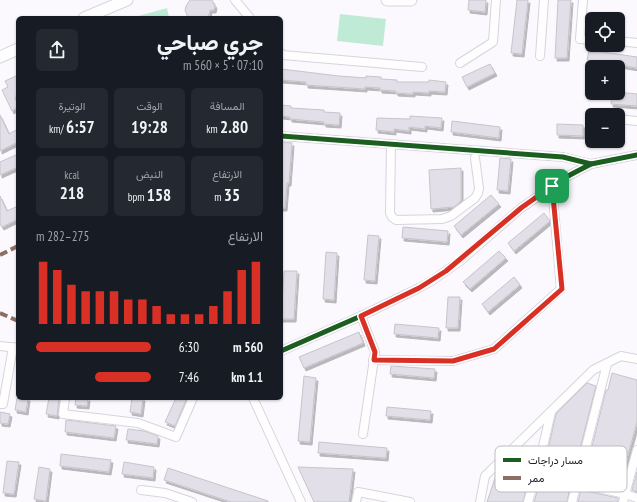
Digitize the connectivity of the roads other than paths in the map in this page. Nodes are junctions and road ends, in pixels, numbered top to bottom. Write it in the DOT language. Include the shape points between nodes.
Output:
graph roads {
  1 [pos="127,0"];
  2 [pos="235,0"];
  3 [pos="387,0"];
  4 [pos="411,0"];
  5 [pos="496,0"];
  6 [pos="544,0"];
  7 [pos="583,0"];
  8 [pos="89,16"];
  9 [pos="248,16"];
  10 [pos="585,39"];
  11 [pos="625,42"];
  12 [pos="637,43"];
  13 [pos="16,50"];
  14 [pos="283,55"];
  15 [pos="540,56"];
  16 [pos="0,57"];
  17 [pos="460,63"];
  18 [pos="422,67"];
  19 [pos="625,120"];
  20 [pos="637,121"];
  21 [pos="283,136"];
  22 [pos="392,144"];
  23 [pos="637,155"];
  24 [pos="475,158"];
  25 [pos="591,164"];
  26 [pos="552,186"];
  27 [pos="361,316"];
  28 [pos="0,346"];
  29 [pos="16,348"];
  30 [pos="283,350"];
  31 [pos="637,359"];
  32 [pos="374,360"];
  33 [pos="607,364"];
  34 [pos="66,400"];
  35 [pos="192,400"];
  36 [pos="254,400"];
  37 [pos="0,404"];
  38 [pos="552,411"];
  39 [pos="363,434"];
  40 [pos="516,446"];
  41 [pos="543,446"];
  42 [pos="586,446"];
  43 [pos="637,450"];
  44 [pos="495,466"];
  45 [pos="627,487"];
  46 [pos="141,490"];
  47 [pos="531,492"];
  48 [pos="575,492"];
  49 [pos="605,492"];
  50 [pos="624,498"];
  51 [pos="637,498"];
  52 [pos="192,502"];
  53 [pos="301,502"];
  54 [pos="356,502"];
  55 [pos="410,502"];
  56 [pos="480,502"];
  57 [pos="528,502"];
  58 [pos="572,502"];
  1 -- 8 [label="main road"];
  2 -- 9 [label="street"];
  3 -- 4 [label="main road"];
  5 -- 17 [label="street" via="493,42"];
  6 -- 15 [label="street"];
  7 -- 10 [label="street" via="580,39"];
  11 -- 12 [label="street"];
  13 -- 16 [label="main road"];
  14 -- 18 [label="street"];
  19 -- 20 [label="street"];
  21 -- 22 [label="street"];
  22 -- 24 [label="street" via="390,213 396,220 442,219 451,216 475,198 479,188"];
  22 -- 25 [label="street" via="563,157"];
  23 -- 25 [label="street"];
  25 -- 26 [label="street"];
  26 -- 27 [label="street" via="521,208 446,271 419,288"];
  26 -- 32 [label="street" via="562,289 494,349 453,361"];
  27 -- 30 [label="street"];
  27 -- 32 [label="street" via="375,352"];
  28 -- 29 [label="street"];
  29 -- 37 [label="street" via="3,404"];
  31 -- 33 [label="street" via="621,356"];
  32 -- 39 [label="street"];
  33 -- 38 [label="street" via="593,370"];
  33 -- 42 [label="street"];
  34 -- 35 [label="street" via="63,414 138,423 176,438"];
  36 -- 53 [label="street"];
  38 -- 40 [label="street"];
  38 -- 41 [label="street"];
  43 -- 45 [label="street"];
  44 -- 56 [label="street" via="485,476"];
  46 -- 52 [label="street" via="165,493"];
  47 -- 57 [label="street"];
  48 -- 58 [label="street"];
  49 -- 50 [label="street"];
  50 -- 51 [label="street"];
  54 -- 55 [label="street" via="358,492"];
}
